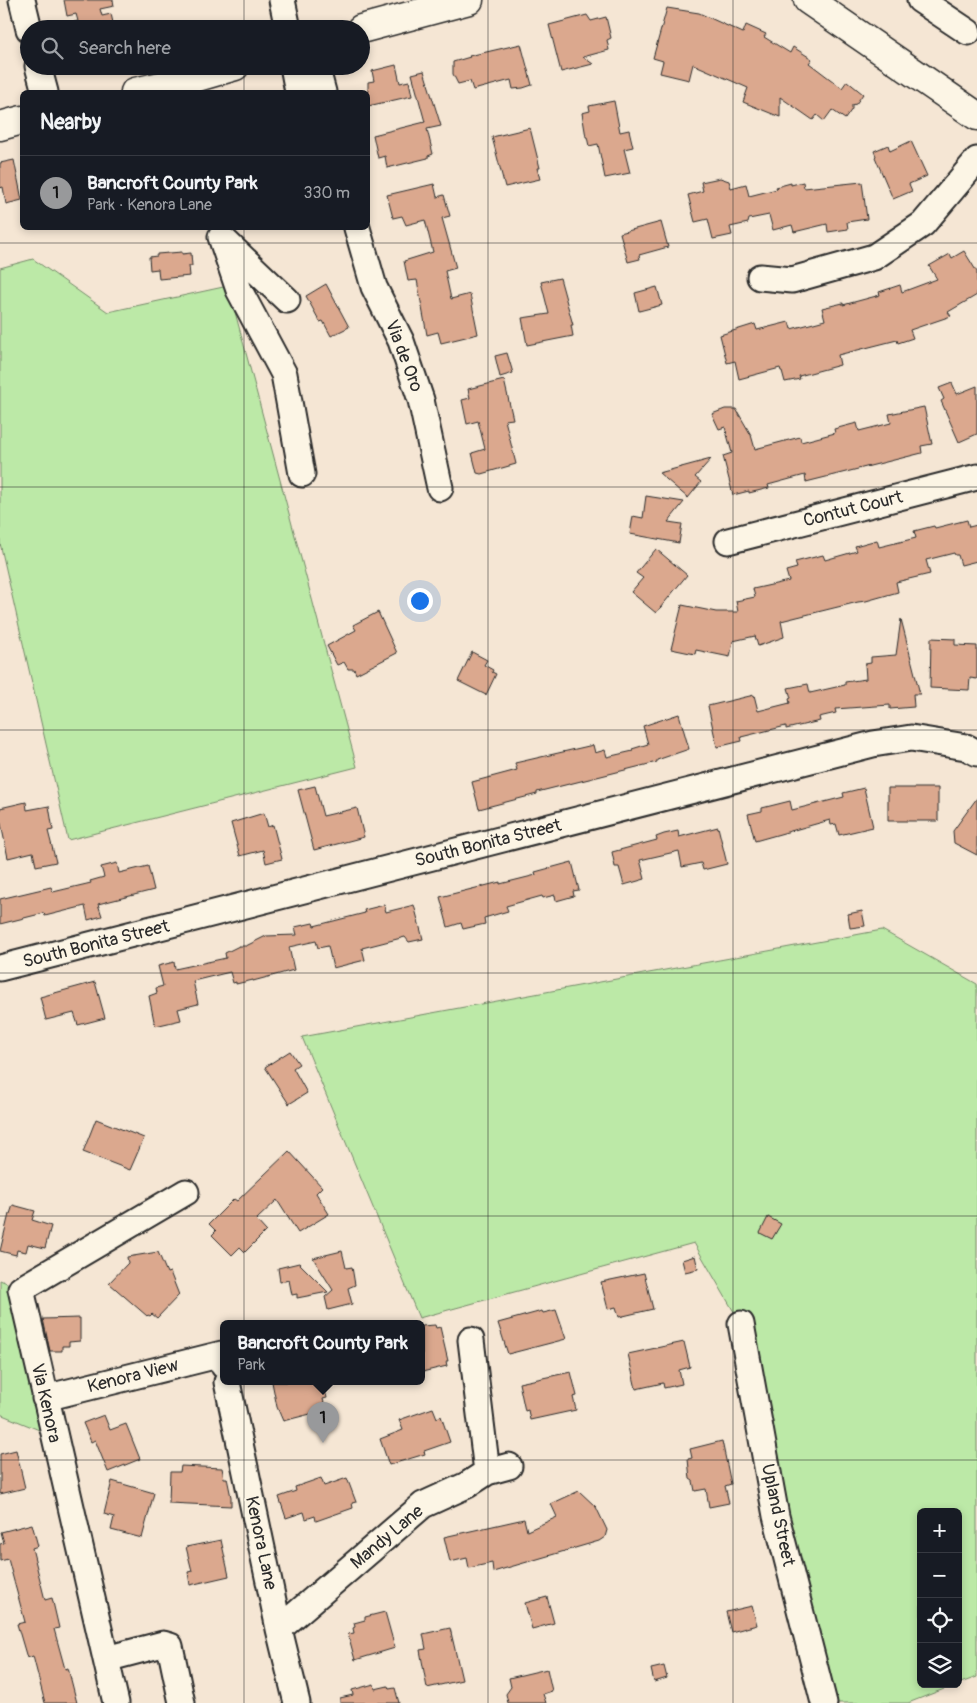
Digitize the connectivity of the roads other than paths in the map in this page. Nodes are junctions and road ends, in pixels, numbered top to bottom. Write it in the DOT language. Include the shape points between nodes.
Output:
graph roads {
  1 [pos="22,0"];
  2 [pos="282,0"];
  3 [pos="469,0"];
  4 [pos="808,0"];
  5 [pos="920,0"];
  6 [pos="416,7"];
  7 [pos="27,20"];
  8 [pos="286,20"];
  9 [pos="370,25"];
  10 [pos="968,32"];
  11 [pos="40,75"];
  12 [pos="214,75"];
  13 [pos="295,75"];
  14 [pos="318,75"];
  15 [pos="188,86"];
  16 [pos="44,90"];
  17 [pos="153,90"];
  18 [pos="298,90"];
  19 [pos="322,90"];
  20 [pos="977,116"];
  21 [pos="20,121"];
  22 [pos="0,126"];
  23 [pos="977,160"];
  24 [pos="357,230"];
  25 [pos="219,232"];
  26 [pos="760,277"];
  27 [pos="287,300"];
  28 [pos="302,474"];
  29 [pos="977,477"];
  30 [pos="440,488"];
  31 [pos="728,541"];
  32 [pos="977,753"];
  33 [pos="0,968"];
  34 [pos="186,1192"];
  35 [pos="741,1324"];
  36 [pos="471,1340"];
  37 [pos="220,1361"];
  38 [pos="229,1385"];
  39 [pos="45,1398"];
  40 [pos="279,1629"];
  41 [pos="106,1659"];
  42 [pos="116,1703"];
  43 [pos="182,1703"];
  44 [pos="297,1703"];
  45 [pos="824,1703"];
  1 -- 7 [label="street"];
  2 -- 8 [label="street"];
  3 -- 6 [label="main road"];
  4 -- 20 [label="main road"];
  5 -- 10 [label="street"];
  6 -- 9 [label="main road"];
  11 -- 16 [label="street"];
  12 -- 15 [label="main road"];
  13 -- 18 [label="street"];
  14 -- 19 [label="street"];
  15 -- 17 [label="main road"];
  21 -- 22 [label="main road"];
  23 -- 26 [label="street" via="923,224 874,257 792,280"];
  24 -- 30 [label="street, Via de Oro" via="374,287 401,341 421,400"];
  25 -- 27 [label="street"];
  25 -- 28 [label="street" via="239,290 284,374"];
  29 -- 31 [label="street, Contut Court"];
  32 -- 33 [label="street, South Bonita Street" via="911,738 873,744"];
  34 -- 39 [label="street, Via Kenora" via="21,1290"];
  35 -- 45 [label="street, Upland Street" via="776,1516"];
  36 -- 40 [label="street, Mandy Lane" via="498,1469 423,1505"];
  37 -- 39 [label="street, Kenora View"];
  38 -- 40 [label="street, Kenora Lane"];
  39 -- 41 [label="street, Via Kenora"];
  40 -- 44 [label="street, Kenora Lane"];
  41 -- 42 [label="street, Via Kenora"];
  41 -- 43 [label="street" via="163,1644 170,1646"];
}
